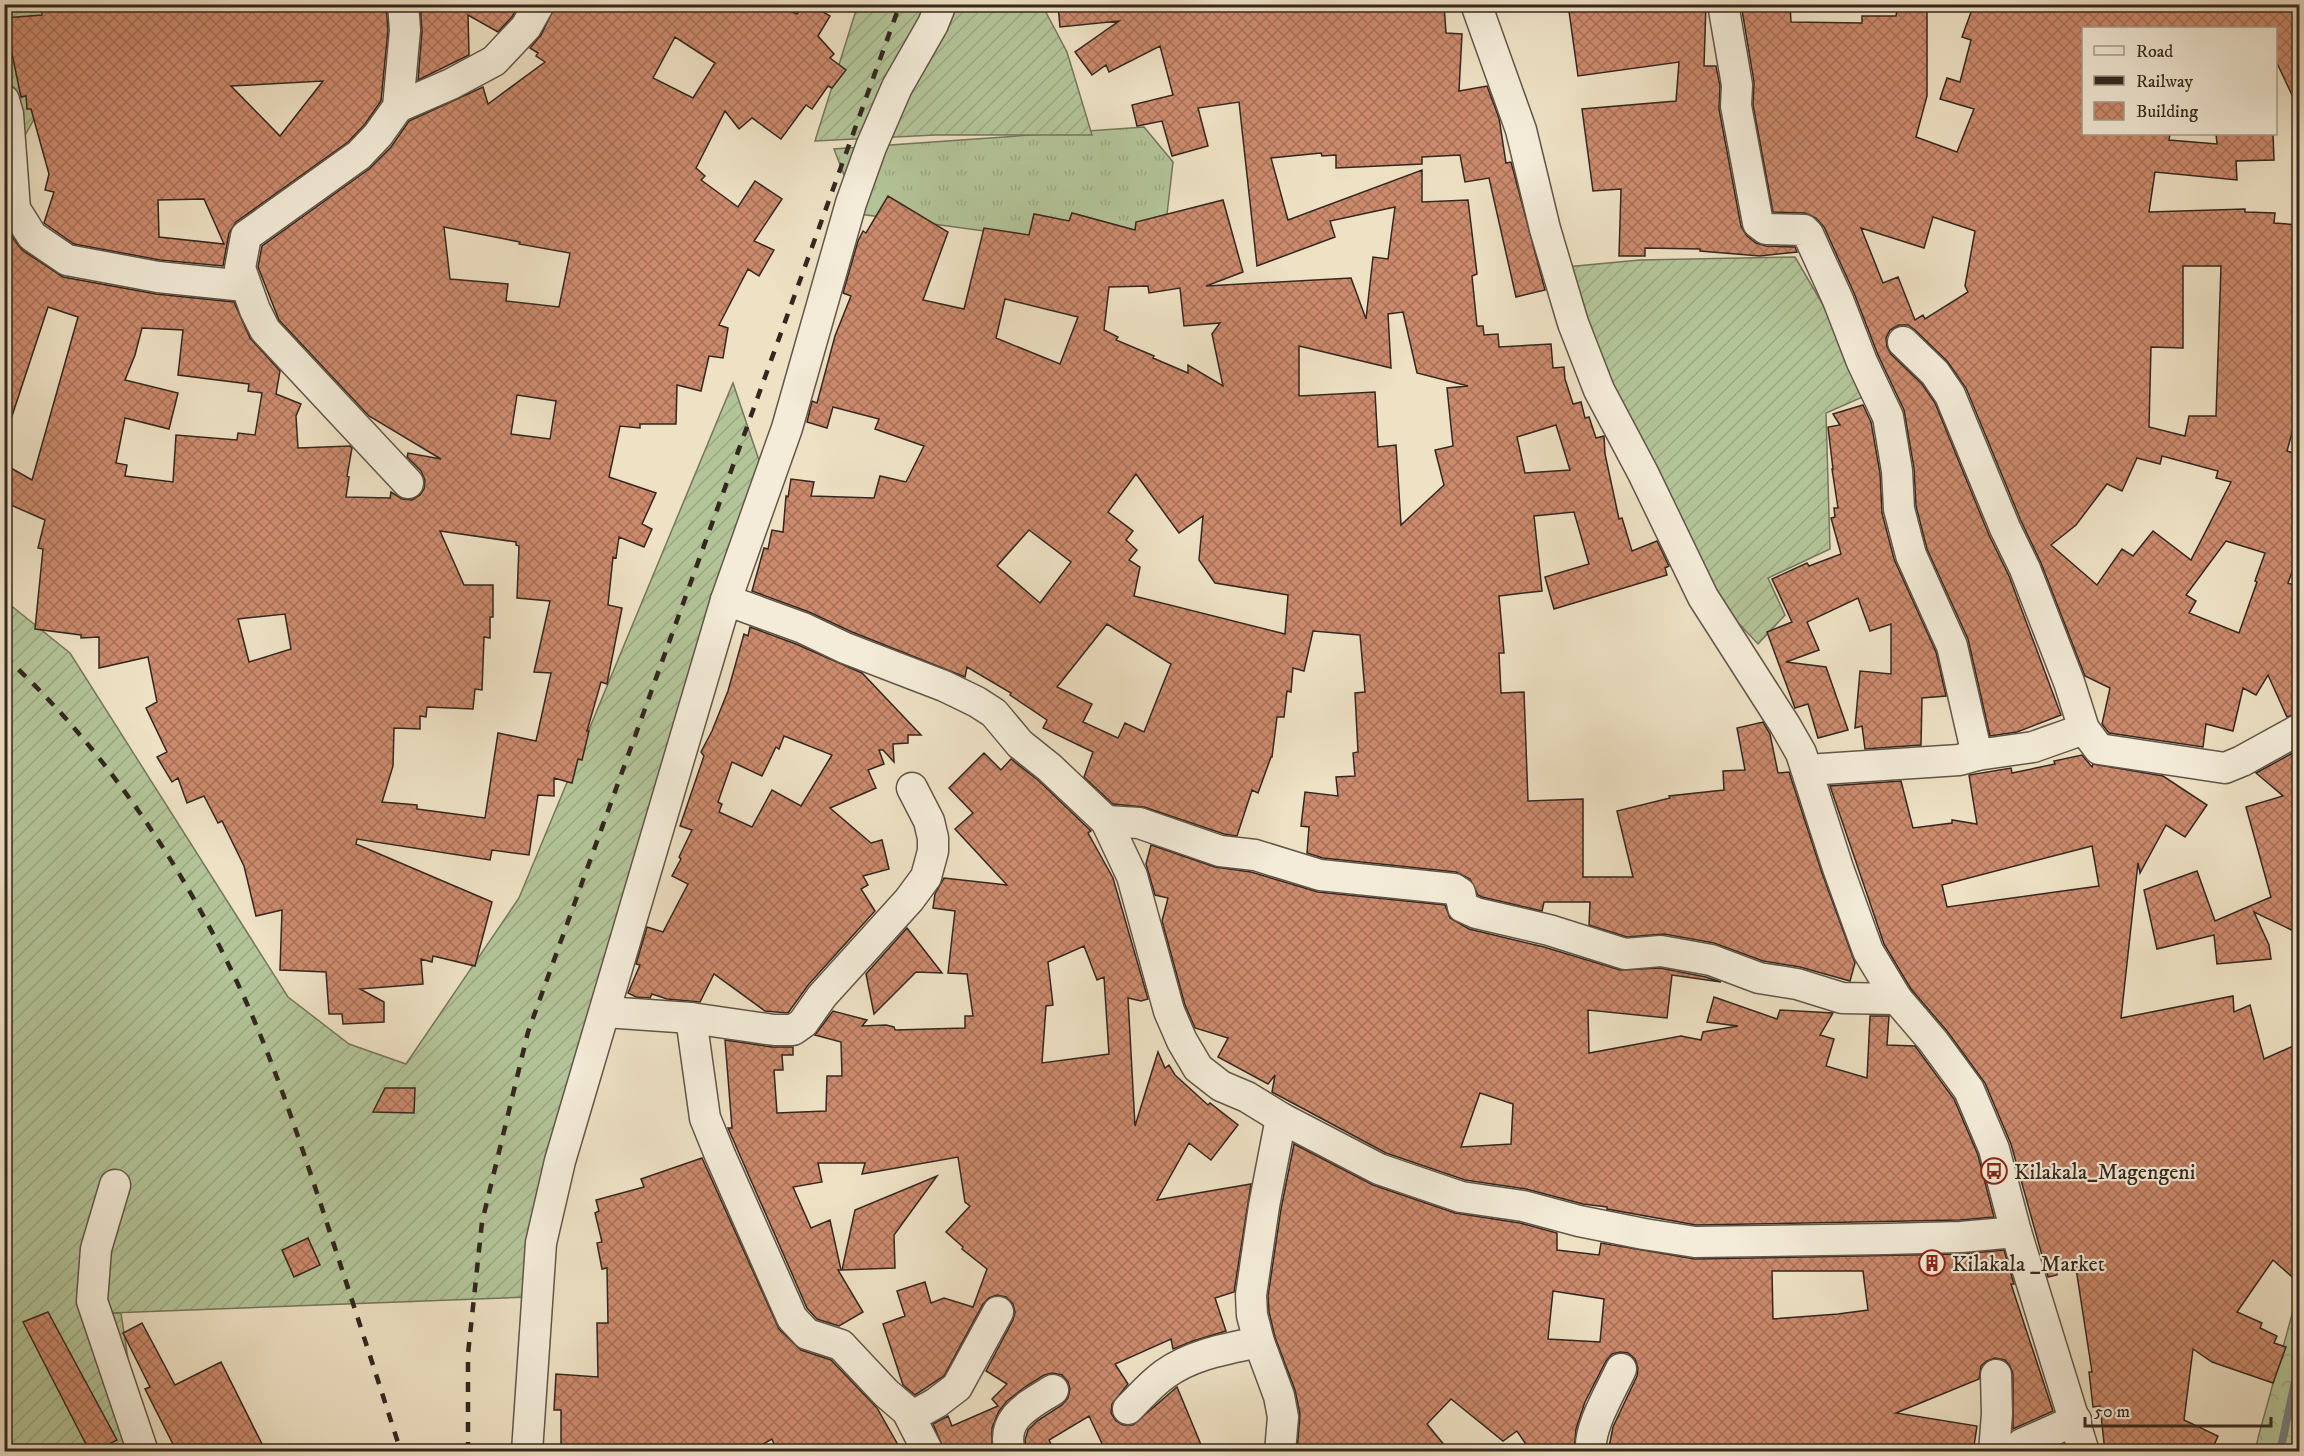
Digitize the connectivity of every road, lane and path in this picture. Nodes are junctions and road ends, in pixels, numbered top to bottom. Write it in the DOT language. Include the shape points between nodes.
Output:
graph roads {
  1 [pos="404,4"];
  2 [pos="539,4"];
  3 [pos="941,4"];
  4 [pos="1476,4"];
  5 [pos="1723,4"];
  6 [pos="4,100"];
  7 [pos="398,107"];
  8 [pos="245,286"];
  9 [pos="1903,342"];
  10 [pos="408,483"];
  11 [pos="726,600"];
  12 [pos="2084,729"];
  13 [pos="2300,729"];
  14 [pos="1977,755"];
  15 [pos="1807,770"];
  16 [pos="912,788"];
  17 [pos="1106,821"];
  18 [pos="1896,999"];
  19 [pos="605,1012"];
  20 [pos="691,1018"];
  21 [pos="1281,1118"];
  22 [pos="115,1185"];
  23 [pos="2016,1232"];
  24 [pos="998,1312"];
  25 [pos="1258,1342"];
  26 [pos="1621,1369"];
  27 [pos="1996,1375"];
  28 [pos="1053,1390"];
  29 [pos="1128,1409"];
  30 [pos="911,1417"];
  31 [pos="2076,1420"];
  32 [pos="1280,1451"];
  33 [pos="143,1452"];
  34 [pos="526,1452"];
  35 [pos="928,1452"];
  36 [pos="1010,1452"];
  37 [pos="1591,1452"];
  38 [pos="1994,1452"];
  39 [pos="2013,1452"];
  40 [pos="2084,1452"];
  1 -- 7 [label="street"];
  2 -- 7 [label="street" via="526,27 494,61"];
  3 -- 11 [label="street" via="897,87 871,147 831,270 787,428"];
  4 -- 15 [label="street" via="1521,130 1573,323 1599,390 1703,597 1785,724"];
  5 -- 14 [label="street" via="1737,85 1736,106 1758,223 1766,229 1804,230 1808,234 1887,417 1899,509 1911,555 1952,646"];
  6 -- 8 [label="street" via="15,209 32,236 67,260 158,277"];
  7 -- 8 [label="street" via="359,155 246,236 240,268"];
  8 -- 10 [label="street" via="265,330"];
  9 -- 12 [label="street" via="1950,394 2025,569"];
  11 -- 17 [label="street" via="803,628 977,702 994,713 1020,744"];
  11 -- 19 [label="street"];
  12 -- 13 [label="street" via="2099,749 2225,768"];
  12 -- 14 [label="street" via="2033,747"];
  14 -- 15 [label="street" via="1959,760"];
  15 -- 18 [label="street" via="1868,951"];
  16 -- 20 [label="street" via="933,838 926,877 803,1023 786,1031"];
  17 -- 18 [label="street" via="1139,823 1220,851 1255,855 1320,874 1454,889 1460,893 1463,907 1476,913 1625,954 1661,951 1711,960 1759,978 1797,984 1842,998"];
  17 -- 21 [label="street" via="1132,876 1157,975 1182,1041 1198,1068 1221,1086"];
  18 -- 23 [label="street" via="1969,1090 1995,1149"];
  19 -- 20 [label="street"];
  19 -- 34 [label="street" via="560,1161 541,1243"];
  20 -- 30 [label="street" via="705,1118 792,1318 807,1334 841,1345"];
  21 -- 23 [label="street" via="1379,1169 1461,1197 1522,1206 1644,1234 1707,1242 1962,1237"];
  21 -- 25 [label="street" via="1251,1295"];
  22 -- 33 [label="street" via="96,1249 92,1301"];
  23 -- 31 [label="street"];
  24 -- 30 [label="street" via="957,1387"];
  25 -- 29 [label="street" via="1187,1362 1166,1373"];
  25 -- 32 [label="street" via="1284,1417"];
  26 -- 37 [label="street" via="1594,1430"];
  27 -- 38 [label="street"];
  28 -- 36 [label="street" via="1010,1423"];
  30 -- 35 [label="street"];
  31 -- 39 [label="street" via="2022,1444"];
  31 -- 40 [label="street"];
}
